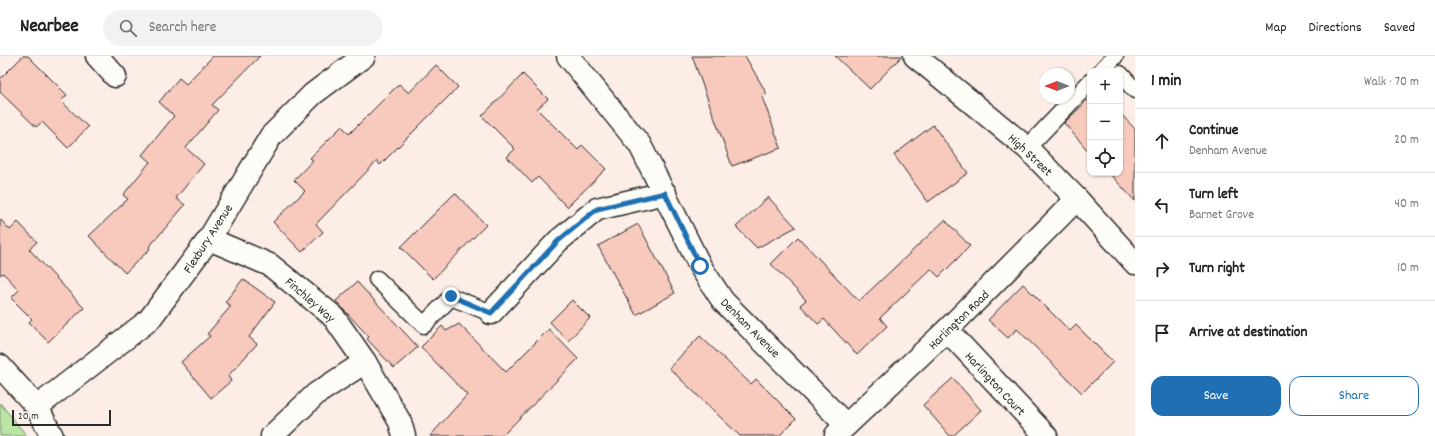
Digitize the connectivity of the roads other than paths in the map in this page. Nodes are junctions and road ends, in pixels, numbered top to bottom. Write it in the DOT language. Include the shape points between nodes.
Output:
graph roads {
  1 [pos="97,56"];
  2 [pos="364,56"];
  3 [pos="568,56"];
  4 [pos="920,58"];
  5 [pos="115,76"];
  6 [pos="1123,77"];
  7 [pos="1087,85"];
  8 [pos="1135,90"];
  9 [pos="1027,148"];
  10 [pos="665,193"];
  11 [pos="1077,199"];
  12 [pos="209,239"];
  13 [pos="1135,263"];
  14 [pos="376,279"];
  15 [pos="491,313"];
  16 [pos="946,330"];
  17 [pos="366,362"];
  18 [pos="0,366"];
  19 [pos="37,407"];
  20 [pos="841,431"];
  21 [pos="52,436"];
  22 [pos="272,436"];
  23 [pos="404,436"];
  24 [pos="1046,436"];
  1 -- 5 [label="street"];
  2 -- 12 [label="street, Flexbury Avenue" via="312,94 271,136"];
  3 -- 10 [label="street, Denham Avenue" via="640,145"];
  4 -- 9 [label="street, High Street"];
  6 -- 8 [label="lane"];
  7 -- 9 [label="lane"];
  9 -- 11 [label="street, High Street"];
  10 -- 15 [label="street" via="597,209 558,241"];
  10 -- 20 [label="street, Denham Avenue" via="700,266 723,301 780,356"];
  11 -- 13 [label="street, High Street"];
  11 -- 16 [label="street, Harlington Road"];
  12 -- 17 [label="street, Finchley Way" via="270,265 334,316"];
  12 -- 19 [label="street, Flexbury Avenue" via="149,320"];
  14 -- 15 [label="lane" via="424,325 451,296"];
  16 -- 20 [label="street, Harlington Road"];
  16 -- 24 [label="street, Harlington Court"];
  17 -- 22 [label="street" via="316,394"];
  17 -- 23 [label="street, Finchley Way" via="400,422"];
  18 -- 19 [label="street"];
  19 -- 21 [label="street"];
}
